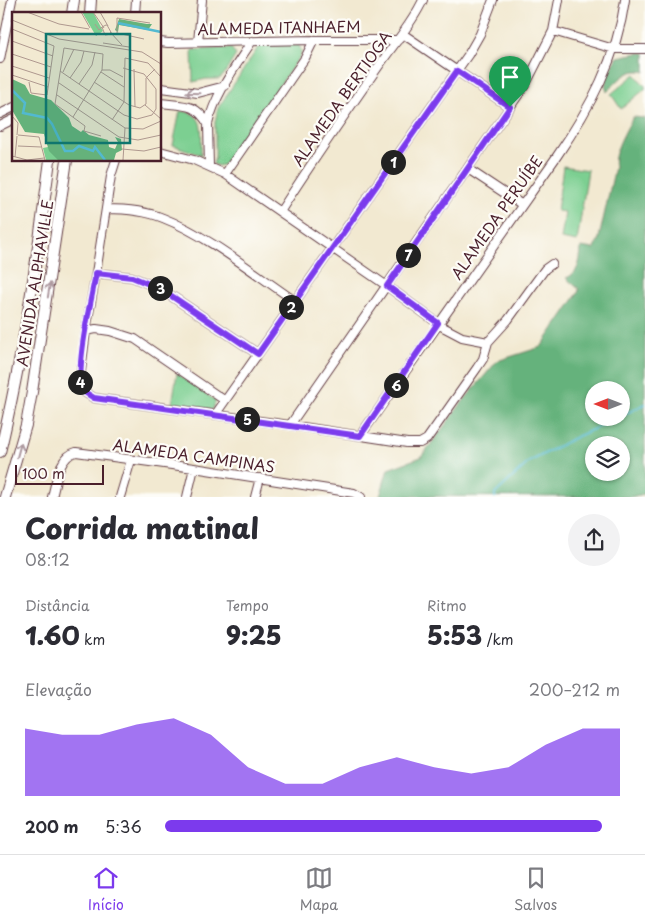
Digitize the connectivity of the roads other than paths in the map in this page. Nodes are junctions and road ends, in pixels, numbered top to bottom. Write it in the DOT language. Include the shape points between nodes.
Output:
graph roads {
  1 [pos="12,0"];
  2 [pos="202,0"];
  3 [pos="424,0"];
  4 [pos="493,0"];
  5 [pos="559,0"];
  6 [pos="625,0"];
  7 [pos="553,31"];
  8 [pos="401,37"];
  9 [pos="294,40"];
  10 [pos="314,40"];
  11 [pos="252,41"];
  12 [pos="161,42"];
  13 [pos="198,42"];
  14 [pos="645,48"];
  15 [pos="614,49"];
  16 [pos="306,57"];
  17 [pos="0,59"];
  18 [pos="457,71"];
  19 [pos="225,86"];
  20 [pos="164,89"];
  21 [pos="163,103"];
  22 [pos="12,107"];
  23 [pos="510,107"];
  24 [pos="0,114"];
  25 [pos="12,120"];
  26 [pos="208,124"];
  27 [pos="0,126"];
  28 [pos="161,151"];
  29 [pos="50,161"];
  30 [pos="67,161"];
  31 [pos="116,161"];
  32 [pos="209,166"];
  33 [pos="468,169"];
  34 [pos="225,174"];
  35 [pos="521,204"];
  36 [pos="106,209"];
  37 [pos="280,212"];
  38 [pos="333,248"];
  39 [pos="552,264"];
  40 [pos="96,273"];
  41 [pos="387,286"];
  42 [pos="295,301"];
  43 [pos="438,323"];
  44 [pos="86,331"];
  45 [pos="488,342"];
  46 [pos="258,354"];
  47 [pos="224,400"];
  48 [pos="214,415"];
  49 [pos="290,424"];
  50 [pos="360,436"];
  51 [pos="0,452"];
  52 [pos="131,460"];
  53 [pos="194,468"];
  54 [pos="260,478"];
  55 [pos="314,487"];
  56 [pos="4,496"];
  57 [pos="52,496"];
  58 [pos="120,496"];
  59 [pos="188,496"];
  60 [pos="255,496"];
  61 [pos="312,496"];
  62 [pos="361,496"];
  1 -- 17 [label="street"];
  2 -- 13 [label="street"];
  3 -- 8 [label="street, ALAMEDA BERTIOGA"];
  4 -- 18 [label="street" via="480,34"];
  5 -- 7 [label="street"];
  6 -- 15 [label="street, ALAMEDA PERUÍBE"];
  7 -- 15 [label="street"];
  7 -- 23 [label="street" via="526,84"];
  8 -- 10 [label="street, ALAMEDA ITANHAEM"];
  8 -- 18 [label="street"];
  8 -- 37 [label="street, ALAMEDA BERTIOGA"];
  9 -- 10 [label="street, ALAMEDA ITANHAEM"];
  9 -- 11 [label="street, ALAMEDA ITANHAEM"];
  9 -- 16 [label="street" via="305,46"];
  10 -- 16 [label="street"];
  11 -- 13 [label="street, ALAMEDA ITANHAEM"];
  11 -- 19 [label="street"];
  12 -- 13 [label="street, ALAMEDA ITANHAEM"];
  14 -- 15 [label="street"];
  15 -- 35 [label="street, ALAMEDA PERUÍBE" via="596,94"];
  16 -- 34 [label="street"];
  18 -- 23 [label="street"];
  18 -- 38 [label="street"];
  19 -- 20 [label="street, one-way" via="198,93"];
  19 -- 26 [label="street"];
  20 -- 21 [label="street"];
  21 -- 26 [label="street" via="192,107 201,112"];
  22 -- 24 [label="street"];
  23 -- 33 [label="street"];
  25 -- 27 [label="street"];
  26 -- 32 [label="street"];
  28 -- 32 [label="street"];
  29 -- 51 [label="main road, AVENIDA ALPHAVILLE" via="24,337"];
  56 -- 30 [label="main road, AVENIDA ALPHAVILLE, one-way" via="26,425"];
  31 -- 36 [label="street"];
  32 -- 34 [label="street"];
  33 -- 35 [label="street"];
  33 -- 41 [label="street"];
  34 -- 37 [label="street"];
  35 -- 43 [label="street, ALAMEDA PERUÍBE"];
  36 -- 40 [label="street"];
  36 -- 42 [label="street" via="153,215 179,225"];
  37 -- 38 [label="street"];
  38 -- 41 [label="street"];
  38 -- 42 [label="street"];
  39 -- 45 [label="street"];
  40 -- 44 [label="street"];
  40 -- 46 [label="street" via="132,277 161,289"];
  41 -- 43 [label="street"];
  41 -- 49 [label="street"];
  42 -- 46 [label="street"];
  43 -- 45 [label="street" via="462,337"];
  43 -- 50 [label="street, ALAMEDA PERUÍBE"];
  44 -- 47 [label="street" via="110,331 135,339"];
  44 -- 48 [label="street" via="80,379 83,391 94,398"];
  45 -- 50 [label="street" via="483,359 427,439 414,444"];
  46 -- 47 [label="street"];
  47 -- 48 [label="street"];
  48 -- 49 [label="street"];
  49 -- 50 [label="street"];
  52 -- 53 [label="street, ALAMEDA CAMPINAS"];
  52 -- 57 [label="street, ALAMEDA CAMPINAS" via="84,452 70,453 63,463"];
  52 -- 58 [label="street"];
  53 -- 54 [label="street, ALAMEDA CAMPINAS"];
  53 -- 59 [label="street"];
  54 -- 55 [label="street, ALAMEDA CAMPINAS"];
  54 -- 60 [label="street"];
  55 -- 61 [label="street"];
  55 -- 62 [label="street, ALAMEDA CAMPINAS"];
}
